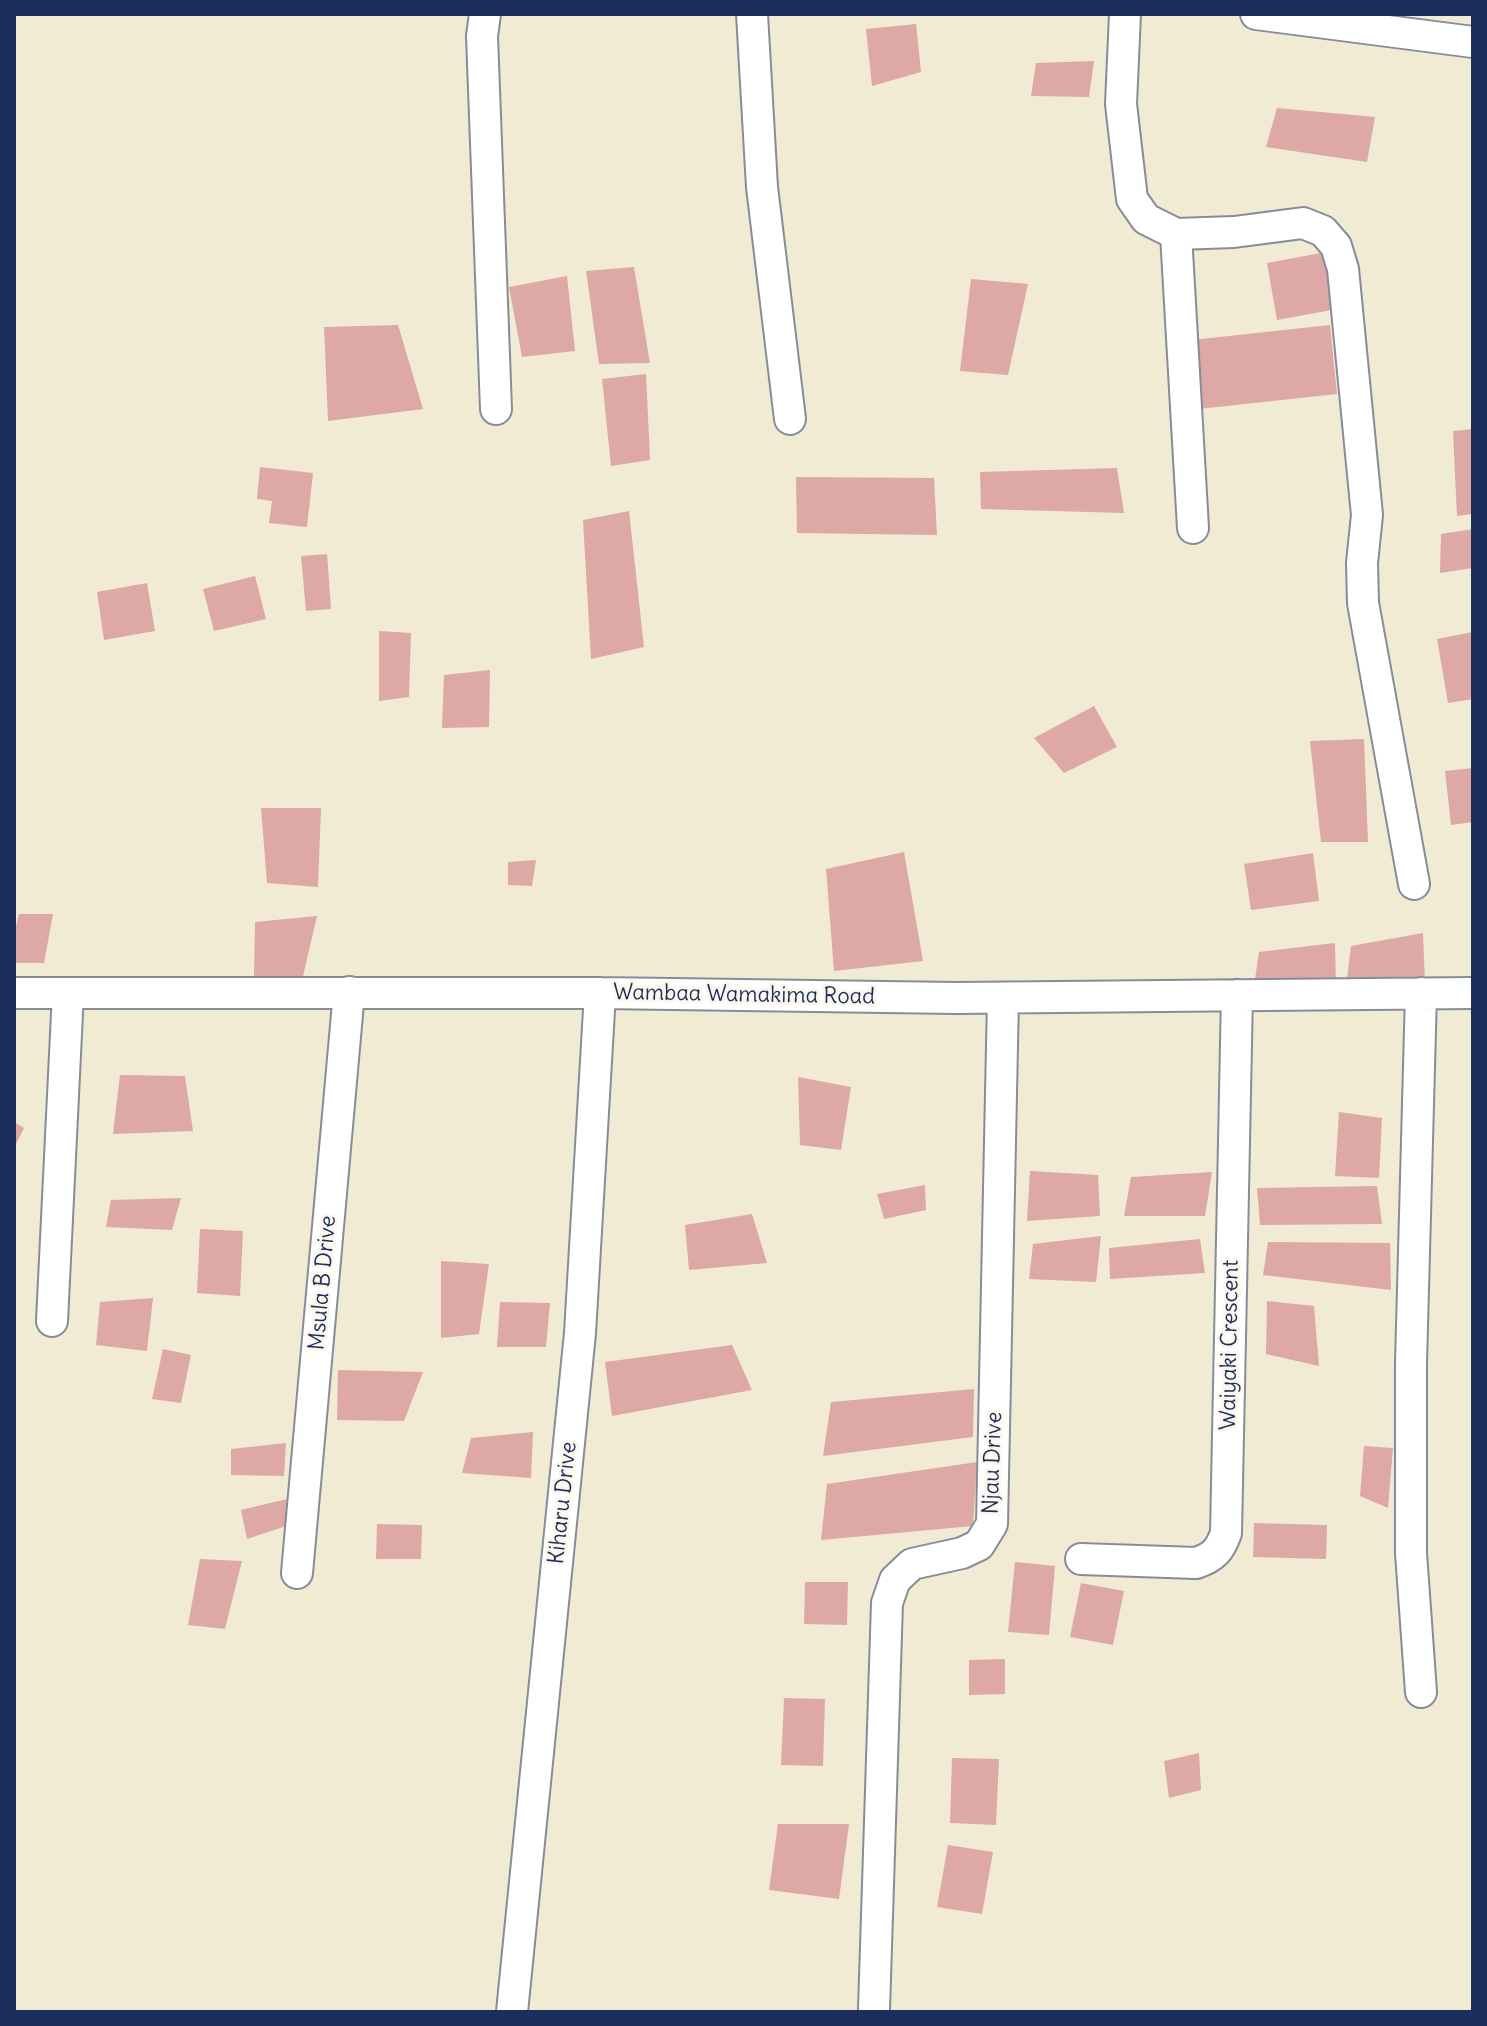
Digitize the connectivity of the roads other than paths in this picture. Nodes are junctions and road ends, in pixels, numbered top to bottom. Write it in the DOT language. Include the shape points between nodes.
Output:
graph roads {
  1 [pos="485,14"];
  2 [pos="752,14"];
  3 [pos="1125,14"];
  4 [pos="1256,14"];
  5 [pos="1473,42"];
  6 [pos="1176,234"];
  7 [pos="496,409"];
  8 [pos="790,419"];
  9 [pos="1193,528"];
  10 [pos="1414,884"];
  11 [pos="349,992"];
  12 [pos="14,993"];
  13 [pos="68,993"];
  14 [pos="600,993"];
  15 [pos="1421,993"];
  16 [pos="1473,993"];
  17 [pos="1237,995"];
  18 [pos="1003,998"];
  19 [pos="52,1321"];
  20 [pos="1081,1559"];
  21 [pos="297,1573"];
  22 [pos="1421,1692"];
  23 [pos="874,2009"];
  24 [pos="512,2012"];
  1 -- 7 [label="street"];
  2 -- 8 [label="street" via="762,187"];
  3 -- 6 [label="street" via="1121,104 1132,199 1146,219"];
  4 -- 5 [label="street"];
  6 -- 9 [label="street"];
  6 -- 10 [label="street" via="1303,223 1323,231 1336,246 1343,269 1367,515 1363,603"];
  11 -- 13 [label="street, Wambaa Wamakima Road"];
  11 -- 14 [label="street, Wambaa Wamakima Road"];
  11 -- 21 [label="street, Msula B Drive"];
  12 -- 13 [label="street, Wambaa Wamakima Road"];
  13 -- 19 [label="street"];
  14 -- 18 [label="street, Wambaa Wamakima Road"];
  14 -- 24 [label="street, Kiharu Drive" via="580,1333"];
  15 -- 16 [label="street, Wambaa Wamakima Road"];
  15 -- 17 [label="street, Wambaa Wamakima Road"];
  15 -- 22 [label="street" via="1411,1553"];
  17 -- 18 [label="street, Wambaa Wamakima Road"];
  17 -- 20 [label="street, Waiyaki Crescent" via="1226,1533 1221,1549 1196,1563"];
  18 -- 23 [label="street, Njau Drive" via="992,1524 979,1545 912,1564 895,1580 887,1603"];
}
